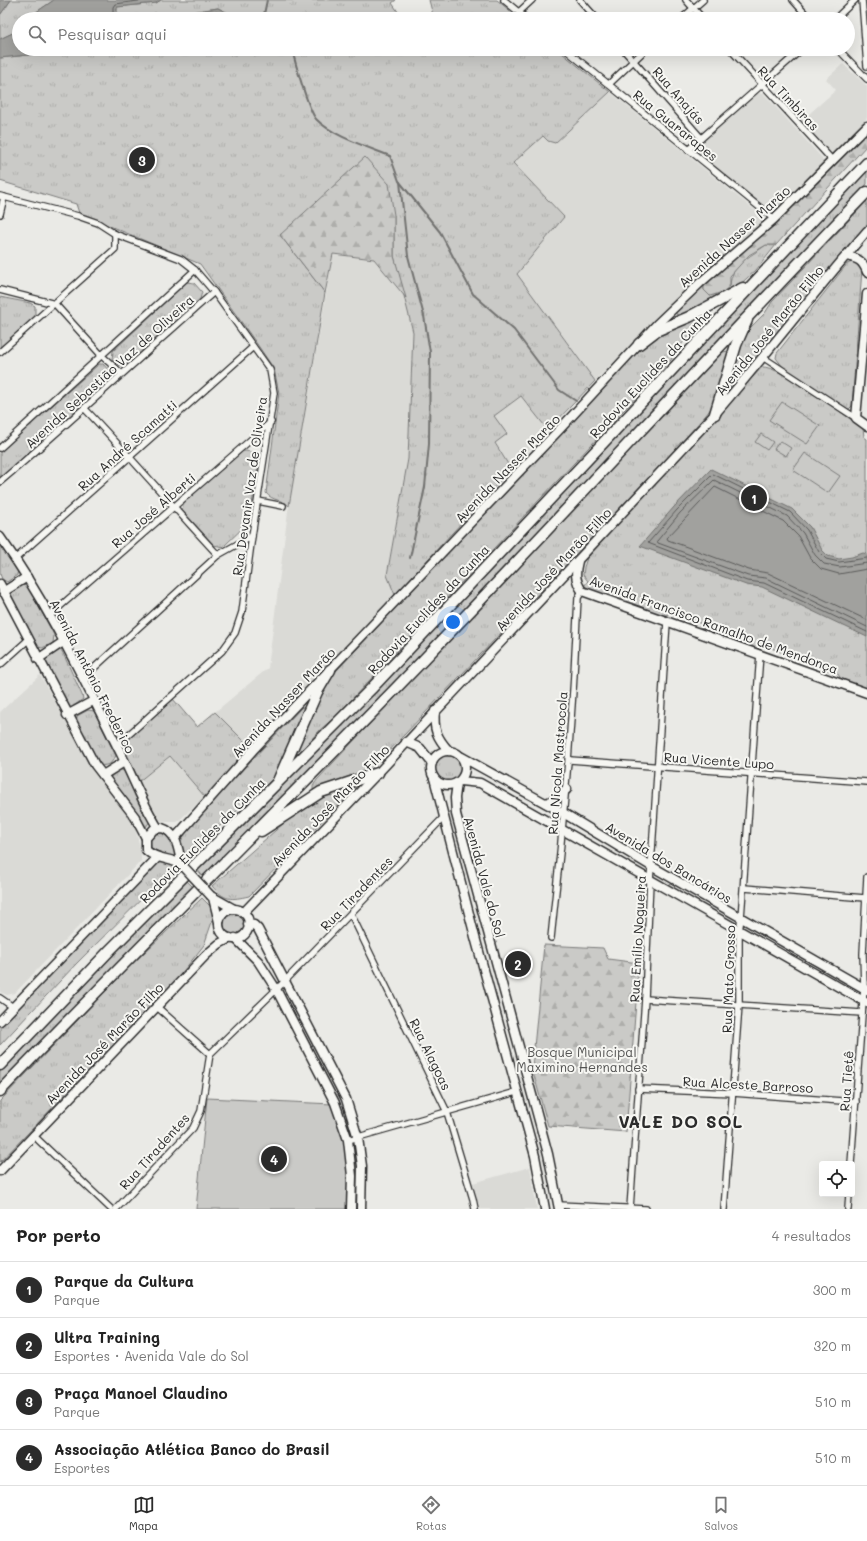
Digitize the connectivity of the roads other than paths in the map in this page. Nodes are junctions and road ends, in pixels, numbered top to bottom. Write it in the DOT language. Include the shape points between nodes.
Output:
graph roads {
  1 [pos="532,0"];
  2 [pos="580,0"];
  3 [pos="686,0"];
  4 [pos="703,0"];
  5 [pos="793,0"];
  6 [pos="855,0"];
  7 [pos="862,0"];
  8 [pos="507,1"];
  9 [pos="694,8"];
  10 [pos="519,12"];
  11 [pos="591,12"];
  12 [pos="689,12"];
  13 [pos="697,12"];
  14 [pos="804,12"];
  15 [pos="842,12"];
  16 [pos="574,56"];
  17 [pos="630,56"];
  18 [pos="638,56"];
  19 [pos="736,56"];
  20 [pos="794,56"];
  21 [pos="845,56"];
  22 [pos="633,60"];
  23 [pos="867,66"];
  24 [pos="867,79"];
  25 [pos="609,84"];
  26 [pos="762,85"];
  27 [pos="867,126"];
  28 [pos="701,138"];
  29 [pos="688,150"];
  30 [pos="833,161"];
  31 [pos="867,163"];
  32 [pos="867,192"];
  33 [pos="2,196"];
  34 [pos="0,214"];
  35 [pos="774,219"];
  36 [pos="867,231"];
  37 [pos="116,234"];
  38 [pos="846,256"];
  39 [pos="195,270"];
  40 [pos="867,272"];
  41 [pos="755,281"];
  42 [pos="0,290"];
  43 [pos="214,292"];
  44 [pos="867,294"];
  45 [pos="55,304"];
  46 [pos="753,309"];
  47 [pos="865,338"];
  48 [pos="639,344"];
  49 [pos="253,347"];
  50 [pos="0,352"];
  51 [pos="102,356"];
  52 [pos="764,358"];
  53 [pos="121,373"];
  54 [pos="85,409"];
  55 [pos="715,414"];
  56 [pos="856,418"];
  57 [pos="271,422"];
  58 [pos="867,426"];
  59 [pos="0,448"];
  60 [pos="130,456"];
  61 [pos="0,482"];
  62 [pos="258,501"];
  63 [pos="283,506"];
  64 [pos="173,507"];
  65 [pos="252,536"];
  66 [pos="0,537"];
  67 [pos="218,555"];
  68 [pos="15,559"];
  69 [pos="578,560"];
  70 [pos="27,577"];
  71 [pos="2,588"];
  72 [pos="582,590"];
  73 [pos="49,616"];
  74 [pos="667,622"];
  75 [pos="28,640"];
  76 [pos="63,642"];
  77 [pos="760,654"];
  78 [pos="38,659"];
  79 [pos="0,665"];
  80 [pos="330,670"];
  81 [pos="83,678"];
  82 [pos="867,693"];
  83 [pos="94,701"];
  84 [pos="435,711"];
  85 [pos="67,715"];
  86 [pos="406,742"];
  87 [pos="117,746"];
  88 [pos="449,751"];
  89 [pos="462,757"];
  90 [pos="570,760"];
  91 [pos="124,762"];
  92 [pos="432,763"];
  93 [pos="658,767"];
  94 [pos="378,773"];
  95 [pos="750,774"];
  96 [pos="103,775"];
  97 [pos="434,778"];
  98 [pos="459,782"];
  99 [pos="867,782"];
  100 [pos="275,787"];
  101 [pos="567,789"];
  102 [pos="546,803"];
  103 [pos="456,814"];
  104 [pos="565,814"];
  105 [pos="443,818"];
  106 [pos="158,828"];
  107 [pos="564,830"];
  108 [pos="250,837"];
  109 [pos="146,838"];
  110 [pos="175,838"];
  111 [pos="158,858"];
  112 [pos="183,866"];
  113 [pos="651,866"];
  114 [pos="867,877"];
  115 [pos="650,880"];
  116 [pos="867,883"];
  117 [pos="475,886"];
  118 [pos="744,888"];
  119 [pos="462,889"];
  120 [pos="212,897"];
  121 [pos="865,898"];
  122 [pos="234,909"];
  123 [pos="243,913"];
  124 [pos="351,914"];
  125 [pos="742,918"];
  126 [pos="219,923"];
  127 [pos="248,924"];
  128 [pos="739,931"];
  129 [pos="488,933"];
  130 [pos="475,936"];
  131 [pos="232,938"];
  132 [pos="551,938"];
  133 [pos="865,955"];
  134 [pos="284,982"];
  135 [pos="276,989"];
  136 [pos="865,989"];
  137 [pos="0,998"];
  138 [pos="645,999"];
  139 [pos="865,1001"];
  140 [pos="739,1005"];
  141 [pos="156,1006"];
  142 [pos="13,1007"];
  143 [pos="862,1013"];
  144 [pos="301,1014"];
  145 [pos="292,1019"];
  146 [pos="0,1021"];
  147 [pos="210,1054"];
  148 [pos="325,1060"];
  149 [pos="0,1064"];
  150 [pos="316,1065"];
  151 [pos="529,1088"];
  152 [pos="638,1089"];
  153 [pos="0,1091"];
  154 [pos="516,1092"];
  155 [pos="733,1093"];
  156 [pos="856,1102"];
  157 [pos="447,1112"];
  158 [pos="34,1135"];
  159 [pos="358,1138"];
  160 [pos="348,1140"];
  161 [pos="851,1161"];
  162 [pos="0,1171"];
  163 [pos="849,1197"];
  164 [pos="545,1207"];
  165 [pos="558,1207"];
  166 [pos="110,1208"];
  167 [pos="630,1208"];
  168 [pos="116,1209"];
  169 [pos="351,1209"];
  170 [pos="361,1209"];
  171 [pos="475,1209"];
  172 [pos="646,1209"];
  173 [pos="724,1209"];
  174 [pos="848,1209"];
  1 -- 10 [label="street"];
  2 -- 11 [label="street"];
  3 -- 9 [label="street"];
  4 -- 9 [label="street"];
  5 -- 14 [label="street"];
  6 -- 15 [label="street"];
  7 -- 23 [label="street"];
  8 -- 10 [label="street"];
  9 -- 12 [label="street"];
  9 -- 13 [label="street"];
  16 -- 25 [label="street, Rua Guararapes"];
  17 -- 22 [label="street, Rua Anajás"];
  18 -- 22 [label="street"];
  19 -- 26 [label="street, Rua Timbiras"];
  20 -- 26 [label="street"];
  21 -- 24 [label="street"];
  22 -- 25 [label="street"];
  22 -- 28 [label="street, Rua Anajás"];
  25 -- 29 [label="street, Rua Guararapes"];
  26 -- 28 [label="street"];
  26 -- 30 [label="street, Rua Timbiras"];
  27 -- 30 [label="main road, Avenida Nasser Marão"];
  28 -- 29 [label="street"];
  29 -- 35 [label="street, Rua Guararapes"];
  30 -- 35 [label="main road, Avenida Nasser Marão"];
  31 -- 41 [label="highway, Rodovia Euclides da Cunha"];
  32 -- 46 [label="highway"];
  33 -- 34 [label="street"];
  33 -- 37 [label="street, Rua Devanir Vaz de Oliveira" via="78,216 98,223"];
  35 -- 48 [label="main road, Avenida Nasser Marão" via="700,283"];
  36 -- 38 [label="main road, Avenida José Marão Filho"];
  37 -- 39 [label="street, Rua Devanir Vaz de Oliveira" via="181,259"];
  37 -- 45 [label="street" via="115,249"];
  38 -- 40 [label="main road" via="858,258"];
  38 -- 52 [label="main road, Avenida José Marão Filho"];
  39 -- 43 [label="street, Rua Devanir Vaz de Oliveira"];
  39 -- 51 [label="street, Avenida Sebastião Vaz de Oliveira"];
  41 -- 48 [label="highway" via="720,302 656,331"];
  41 -- 100 [label="highway, Rodovia Euclides da Cunha" via="371,689"];
  42 -- 45 [label="street"];
  43 -- 49 [label="street, Rua Devanir Vaz de Oliveira"];
  43 -- 53 [label="street, Avenida Sebastião Vaz de Oliveira"];
  44 -- 47 [label="main road"];
  45 -- 50 [label="street"];
  45 -- 51 [label="street"];
  46 -- 55 [label="highway" via="736,345"];
  46 -- 108 [label="highway" via="431,652"];
  47 -- 56 [label="main road"];
  48 -- 80 [label="main road, Avenida Nasser Marão"];
  49 -- 57 [label="street, Rua Devanir Vaz de Oliveira" via="270,370 274,393"];
  49 -- 60 [label="street, Rua André Scamatti"];
  51 -- 53 [label="street"];
  51 -- 59 [label="street, Avenida Sebastião Vaz de Oliveira"];
  52 -- 55 [label="main road, Avenida José Marão Filho"];
  52 -- 56 [label="street"];
  53 -- 54 [label="street, Avenida Sebastião Vaz de Oliveira"];
  54 -- 60 [label="street"];
  54 -- 61 [label="street, Avenida Sebastião Vaz de Oliveira"];
  55 -- 69 [label="main road, Avenida José Marão Filho"];
  56 -- 58 [label="main road"];
  57 -- 62 [label="street, Rua Devanir Vaz de Oliveira"];
  57 -- 64 [label="street, Rua José Alberti"];
  60 -- 64 [label="street"];
  60 -- 68 [label="street, Rua André Scamatti"];
  62 -- 63 [label="street"];
  62 -- 65 [label="street, Rua Devanir Vaz de Oliveira"];
  64 -- 67 [label="street"];
  64 -- 73 [label="street, Rua José Alberti"];
  65 -- 67 [label="street"];
  65 -- 87 [label="street, Rua Devanir Vaz de Oliveira" via="242,612 235,633 222,651"];
  66 -- 68 [label="main road, Avenida Antônio Frederico"];
  67 -- 81 [label="street"];
  68 -- 70 [label="main road, Avenida Antônio Frederico"];
  69 -- 72 [label="main road, Avenida Francisco Ramalho de Mendonça" via="575,572"];
  69 -- 84 [label="main road, Avenida José Marão Filho"];
  70 -- 71 [label="main road"];
  70 -- 73 [label="main road, Avenida Antônio Frederico"];
  71 -- 75 [label="main road"];
  72 -- 74 [label="main road, Avenida Francisco Ramalho de Mendonça"];
  72 -- 90 [label="street, Rua Nicola Mastrocola" via="578,598"];
  73 -- 76 [label="main road, Avenida Antônio Frederico"];
  74 -- 77 [label="main road, Avenida Francisco Ramalho de Mendonça"];
  74 -- 93 [label="street, Rua Emílio Nogueira"];
  75 -- 78 [label="main road"];
  75 -- 79 [label="street"];
  76 -- 78 [label="main road"];
  76 -- 81 [label="main road, Avenida Antônio Frederico"];
  77 -- 82 [label="main road, Avenida Francisco Ramalho de Mendonça"];
  77 -- 95 [label="street, Rua Mato Grosso"];
  78 -- 85 [label="main road"];
  80 -- 100 [label="highway" via="317,692"];
  80 -- 110 [label="main road, Avenida Nasser Marão" via="253,750"];
  81 -- 83 [label="main road, Avenida Antônio Frederico"];
  83 -- 85 [label="main road"];
  83 -- 87 [label="main road, Avenida Antônio Frederico"];
  84 -- 86 [label="main road, Avenida José Marão Filho"];
  84 -- 88 [label="main road" via="435,731"];
  85 -- 96 [label="main road"];
  86 -- 92 [label="main road" via="420,748"];
  86 -- 94 [label="main road, Avenida José Marão Filho"];
  87 -- 91 [label="main road, Avenida Antônio Frederico"];
  88 -- 89 [label="main road"];
  88 -- 92 [label="main road" via="440,753"];
  89 -- 98 [label="main road" via="466,766 464,777"];
  89 -- 102 [label="main road, Avenida dos Bancários"];
  90 -- 93 [label="street, Rua Vicente Lupo"];
  90 -- 101 [label="street, Rua Nicola Mastrocola"];
  91 -- 96 [label="main road"];
  91 -- 106 [label="main road, Avenida Antônio Frederico"];
  92 -- 97 [label="main road"];
  93 -- 95 [label="street, Rua Vicente Lupo"];
  93 -- 113 [label="street, Rua Emílio Nogueira"];
  94 -- 108 [label="highway" via="322,792"];
  94 -- 123 [label="main road, Avenida José Marão Filho"];
  95 -- 99 [label="street, Rua Vicente Lupo"];
  95 -- 118 [label="street, Rua Mato Grosso"];
  96 -- 109 [label="main road" via="135,817"];
  97 -- 98 [label="main road" via="447,786"];
  97 -- 105 [label="main road, Avenida Vale do Sol"];
  98 -- 103 [label="main road, Avenida Vale do Sol" via="455,798"];
  98 -- 107 [label="main road, Avenida dos Bancários" via="480,783"];
  100 -- 149 [label="highway, Rodovia Euclides da Cunha" via="110,950"];
  101 -- 102 [label="main road" via="558,798"];
  101 -- 104 [label="street, Rua Nicola Mastrocola"];
  102 -- 104 [label="main road, Avenida dos Bancários"];
  103 -- 105 [label="main road"];
  103 -- 117 [label="main road, Avenida Vale do Sol"];
  104 -- 107 [label="street, Rua Nicola Mastrocola"];
  104 -- 113 [label="main road, Avenida dos Bancários"];
  105 -- 119 [label="main road, Avenida Vale do Sol"];
  105 -- 124 [label="street, Rua Tiradentes"];
  106 -- 109 [label="main road" via="150,832"];
  106 -- 110 [label="main road, Avenida Antônio Frederico" via="167,829"];
  107 -- 115 [label="main road, Avenida dos Bancários"];
  107 -- 132 [label="street, Rua Nicola Mastrocola"];
  108 -- 153 [label="highway"];
  109 -- 111 [label="main road" via="146,850"];
  110 -- 112 [label="main road"];
  111 -- 112 [label="main road"];
  111 -- 142 [label="main road"];
  112 -- 120 [label="main road, bridge"];
  113 -- 115 [label="street, Rua Emílio Nogueira"];
  113 -- 125 [label="main road, Avenida dos Bancários"];
  114 -- 116 [label="street"];
  115 -- 128 [label="main road, Avenida dos Bancários"];
  115 -- 138 [label="street, Rua Emílio Nogueira"];
  116 -- 121 [label="street"];
  117 -- 119 [label="main road"];
  117 -- 129 [label="main road, Avenida Vale do Sol"];
  118 -- 121 [label="street"];
  118 -- 125 [label="street, Rua Mato Grosso"];
  119 -- 130 [label="main road, Avenida Vale do Sol"];
  120 -- 122 [label="main road"];
  120 -- 126 [label="main road"];
  121 -- 133 [label="street"];
  122 -- 123 [label="main road"];
  122 -- 126 [label="main road" via="222,914"];
  123 -- 127 [label="main road"];
  124 -- 134 [label="street, Rua Tiradentes"];
  124 -- 157 [label="street, Rua Alagoas"];
  125 -- 128 [label="street, Rua Mato Grosso"];
  125 -- 136 [label="main road, Avenida dos Bancários"];
  126 -- 131 [label="main road" via="221,931"];
  127 -- 131 [label="main road" via="244,934"];
  127 -- 134 [label="main road" via="258,929"];
  128 -- 139 [label="main road, Avenida dos Bancários"];
  128 -- 140 [label="street, Rua Mato Grosso"];
  129 -- 130 [label="main road"];
  129 -- 151 [label="main road, Avenida Vale do Sol"];
  130 -- 154 [label="main road, Avenida Vale do Sol"];
  131 -- 135 [label="main road" via="258,961"];
  131 -- 141 [label="main road, Avenida José Marão Filho" via="219,944 206,955"];
  133 -- 136 [label="street"];
  134 -- 135 [label="street, Rua Tiradentes"];
  134 -- 144 [label="main road"];
  135 -- 145 [label="main road"];
  135 -- 147 [label="street"];
  136 -- 139 [label="street, Rua Tietê"];
  137 -- 142 [label="street"];
  138 -- 140 [label="street"];
  138 -- 152 [label="street, Rua Emílio Nogueira"];
  139 -- 143 [label="street, Rua Tietê"];
  140 -- 143 [label="street"];
  140 -- 155 [label="street, Rua Mato Grosso"];
  141 -- 147 [label="street"];
  141 -- 158 [label="main road, Avenida José Marão Filho"];
  142 -- 146 [label="main road"];
  143 -- 156 [label="street, Rua Tietê"];
  144 -- 145 [label="main road"];
  144 -- 148 [label="main road"];
  145 -- 150 [label="main road"];
  147 -- 168 [label="street, Rua Tiradentes" via="198,1120"];
  148 -- 150 [label="main road"];
  148 -- 159 [label="main road" via="346,1099"];
  150 -- 160 [label="main road" via="336,1103"];
  151 -- 154 [label="main road"];
  151 -- 165 [label="main road, Avenida Vale do Sol" via="548,1154"];
  152 -- 155 [label="street, Rua Alceste Barroso"];
  152 -- 167 [label="street, Rua Emílio Nogueira"];
  154 -- 157 [label="street"];
  154 -- 164 [label="main road, Avenida Vale do Sol" via="535,1156"];
  155 -- 156 [label="street, Rua Alceste Barroso"];
  155 -- 173 [label="street, Rua Mato Grosso"];
  156 -- 161 [label="street, Rua Tietê"];
  157 -- 159 [label="street"];
  157 -- 171 [label="street, Rua Alagoas"];
  158 -- 162 [label="main road, Avenida José Marão Filho"];
  158 -- 166 [label="street"];
  159 -- 160 [label="street"];
  159 -- 170 [label="main road" via="362,1166"];
  160 -- 169 [label="main road" via="352,1176"];
  163 -- 174 [label="street"];
  164 -- 165 [label="main road"];
  165 -- 167 [label="street"];
  167 -- 172 [label="street"];
}
